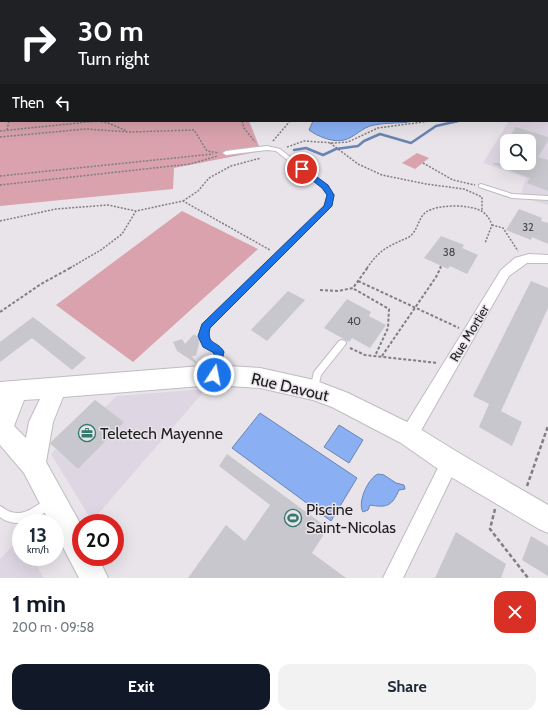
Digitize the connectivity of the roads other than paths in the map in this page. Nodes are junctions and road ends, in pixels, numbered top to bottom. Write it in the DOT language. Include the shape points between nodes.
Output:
graph roads {
  1 [pos="226,153"];
  2 [pos="481,186"];
  3 [pos="548,198"];
  4 [pos="548,259"];
  5 [pos="342,343"];
  6 [pos="214,375"];
  7 [pos="56,388"];
  8 [pos="314,390"];
  9 [pos="8,392"];
  10 [pos="0,429"];
  11 [pos="409,435"];
  12 [pos="450,462"];
  13 [pos="33,464"];
  14 [pos="54,501"];
  15 [pos="0,511"];
  16 [pos="548,520"];
  17 [pos="72,536"];
  18 [pos="88,566"];
  19 [pos="94,578"];
  20 [pos="393,578"];
  1 -- 6 [label="lane" via="264,148 278,150 325,187 330,195 328,206 205,327 203,336 207,344 219,352"];
  2 -- 3 [label="lane" via="512,196"];
  4 -- 11 [label="street, Rue Mortier" via="533,258 517,262 505,273"];
  5 -- 8 [label="lane" via="317,374"];
  6 -- 7 [label="street, Rue Davout"];
  6 -- 8 [label="street, Rue Davout" via="260,378"];
  7 -- 9 [label="street, Rue Davout"];
  7 -- 13 [label="street" via="41,422"];
  8 -- 11 [label="street, Rue Davout" via="340,400"];
  9 -- 10 [label="street"];
  10 -- 13 [label="street"];
  11 -- 12 [label="street, Rue Davout"];
  12 -- 16 [label="street, Rue Davout"];
  12 -- 20 [label="street"];
  13 -- 14 [label="street"];
  14 -- 15 [label="lane" via="19,519 7,517"];
  14 -- 17 [label="street"];
  18 -- 19 [label="street"];
}
